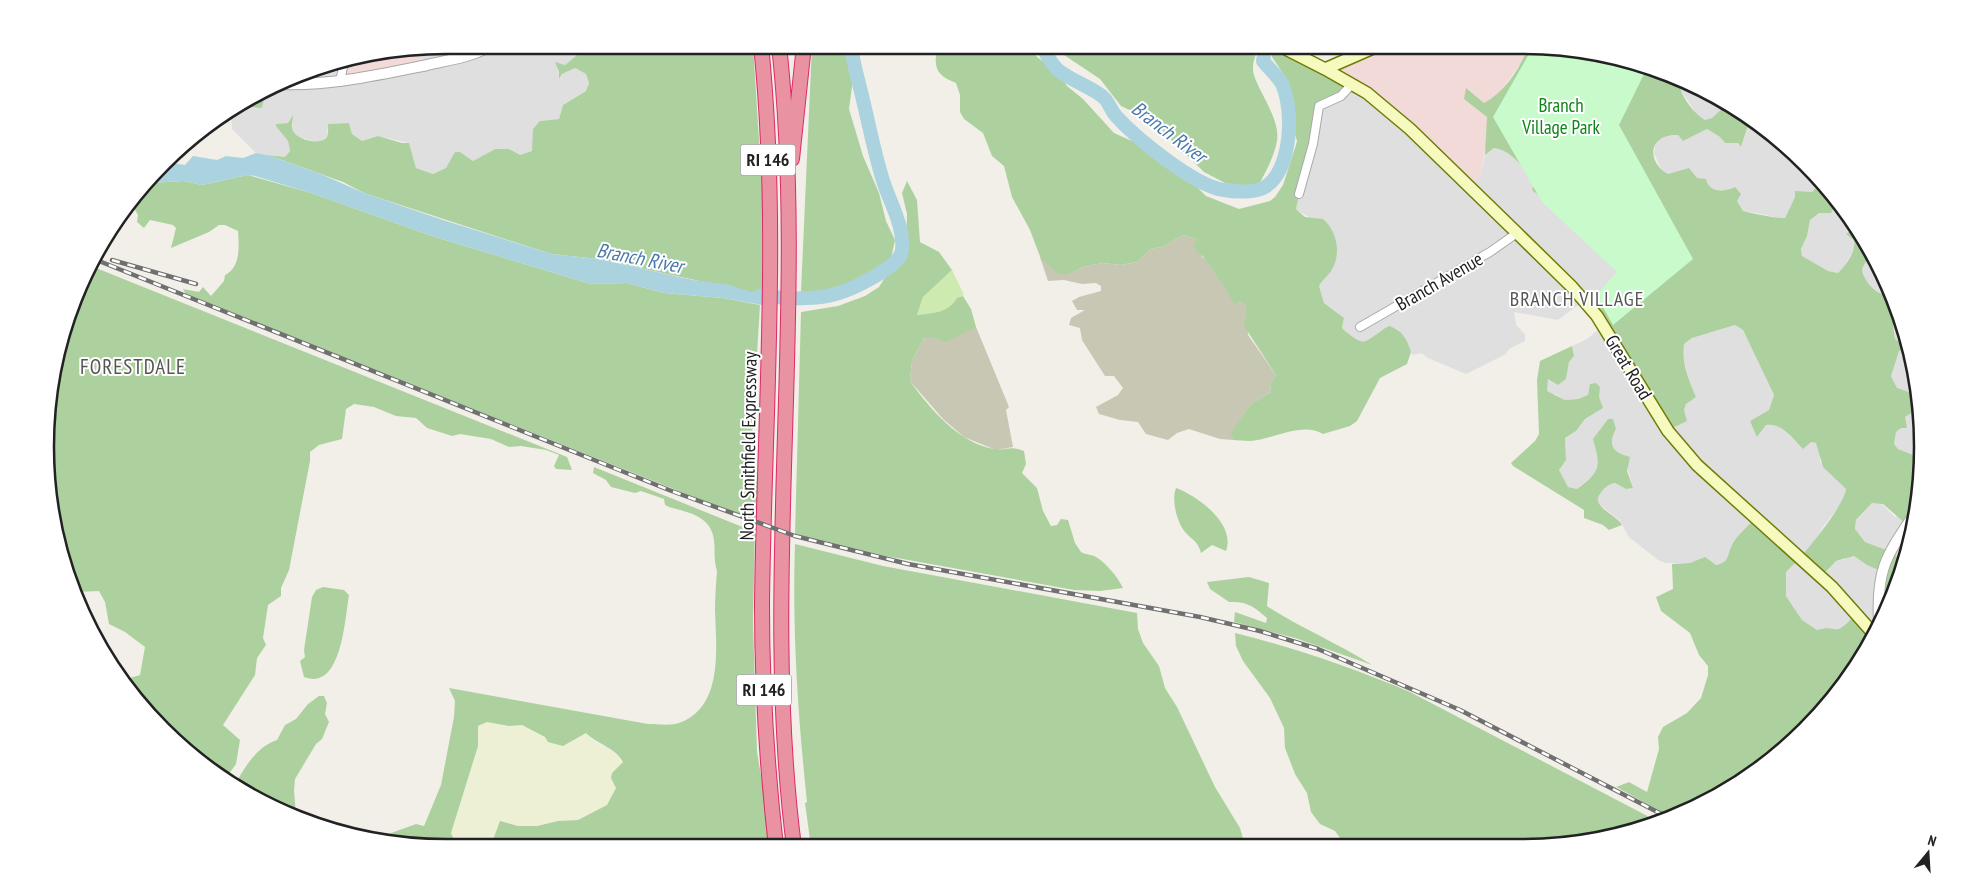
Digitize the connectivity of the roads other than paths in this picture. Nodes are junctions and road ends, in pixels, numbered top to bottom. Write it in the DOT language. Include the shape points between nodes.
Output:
graph roads {
  1 [pos="468,54"];
  2 [pos="762,54"];
  3 [pos="780,54"];
  4 [pos="803,54"];
  5 [pos="1296,54"];
  6 [pos="1360,54"];
  7 [pos="343,68"];
  8 [pos="1326,69"];
  9 [pos="340,82"];
  10 [pos="1352,84"];
  11 [pos="295,85"];
  12 [pos="787,184"];
  13 [pos="1299,194"];
  14 [pos="1517,233"];
  15 [pos="1360,327"];
  16 [pos="1906,527"];
  17 [pos="1879,608"];
  18 [pos="1870,628"];
  19 [pos="775,839"];
  20 [pos="793,839"];
  1 -- 9 [label="street"];
  2 -- 19 [label="highway, North Smithfield Expressway / RI 146" via="767,128 770,276 762,606 768,757"];
  3 -- 12 [label="highway, North Smithfield Expressway / RI 146"];
  4 -- 12 [label="highway" via="795,144"];
  5 -- 8 [label="main road, Great Road"];
  6 -- 8 [label="main road"];
  7 -- 9 [label="street"];
  8 -- 10 [label="main road, Great Road"];
  9 -- 11 [label="street"];
  10 -- 13 [label="street" via="1341,96 1319,106 1313,144"];
  10 -- 14 [label="main road, Great Road" via="1410,129"];
  12 -- 20 [label="highway, North Smithfield Expressway / RI 146" via="782,668"];
  14 -- 15 [label="street, Branch Avenue"];
  14 -- 18 [label="main road, Great Road" via="1597,316 1668,431 1687,454 1832,587"];
  16 -- 17 [label="street" via="1884,562 1879,581"];
}
